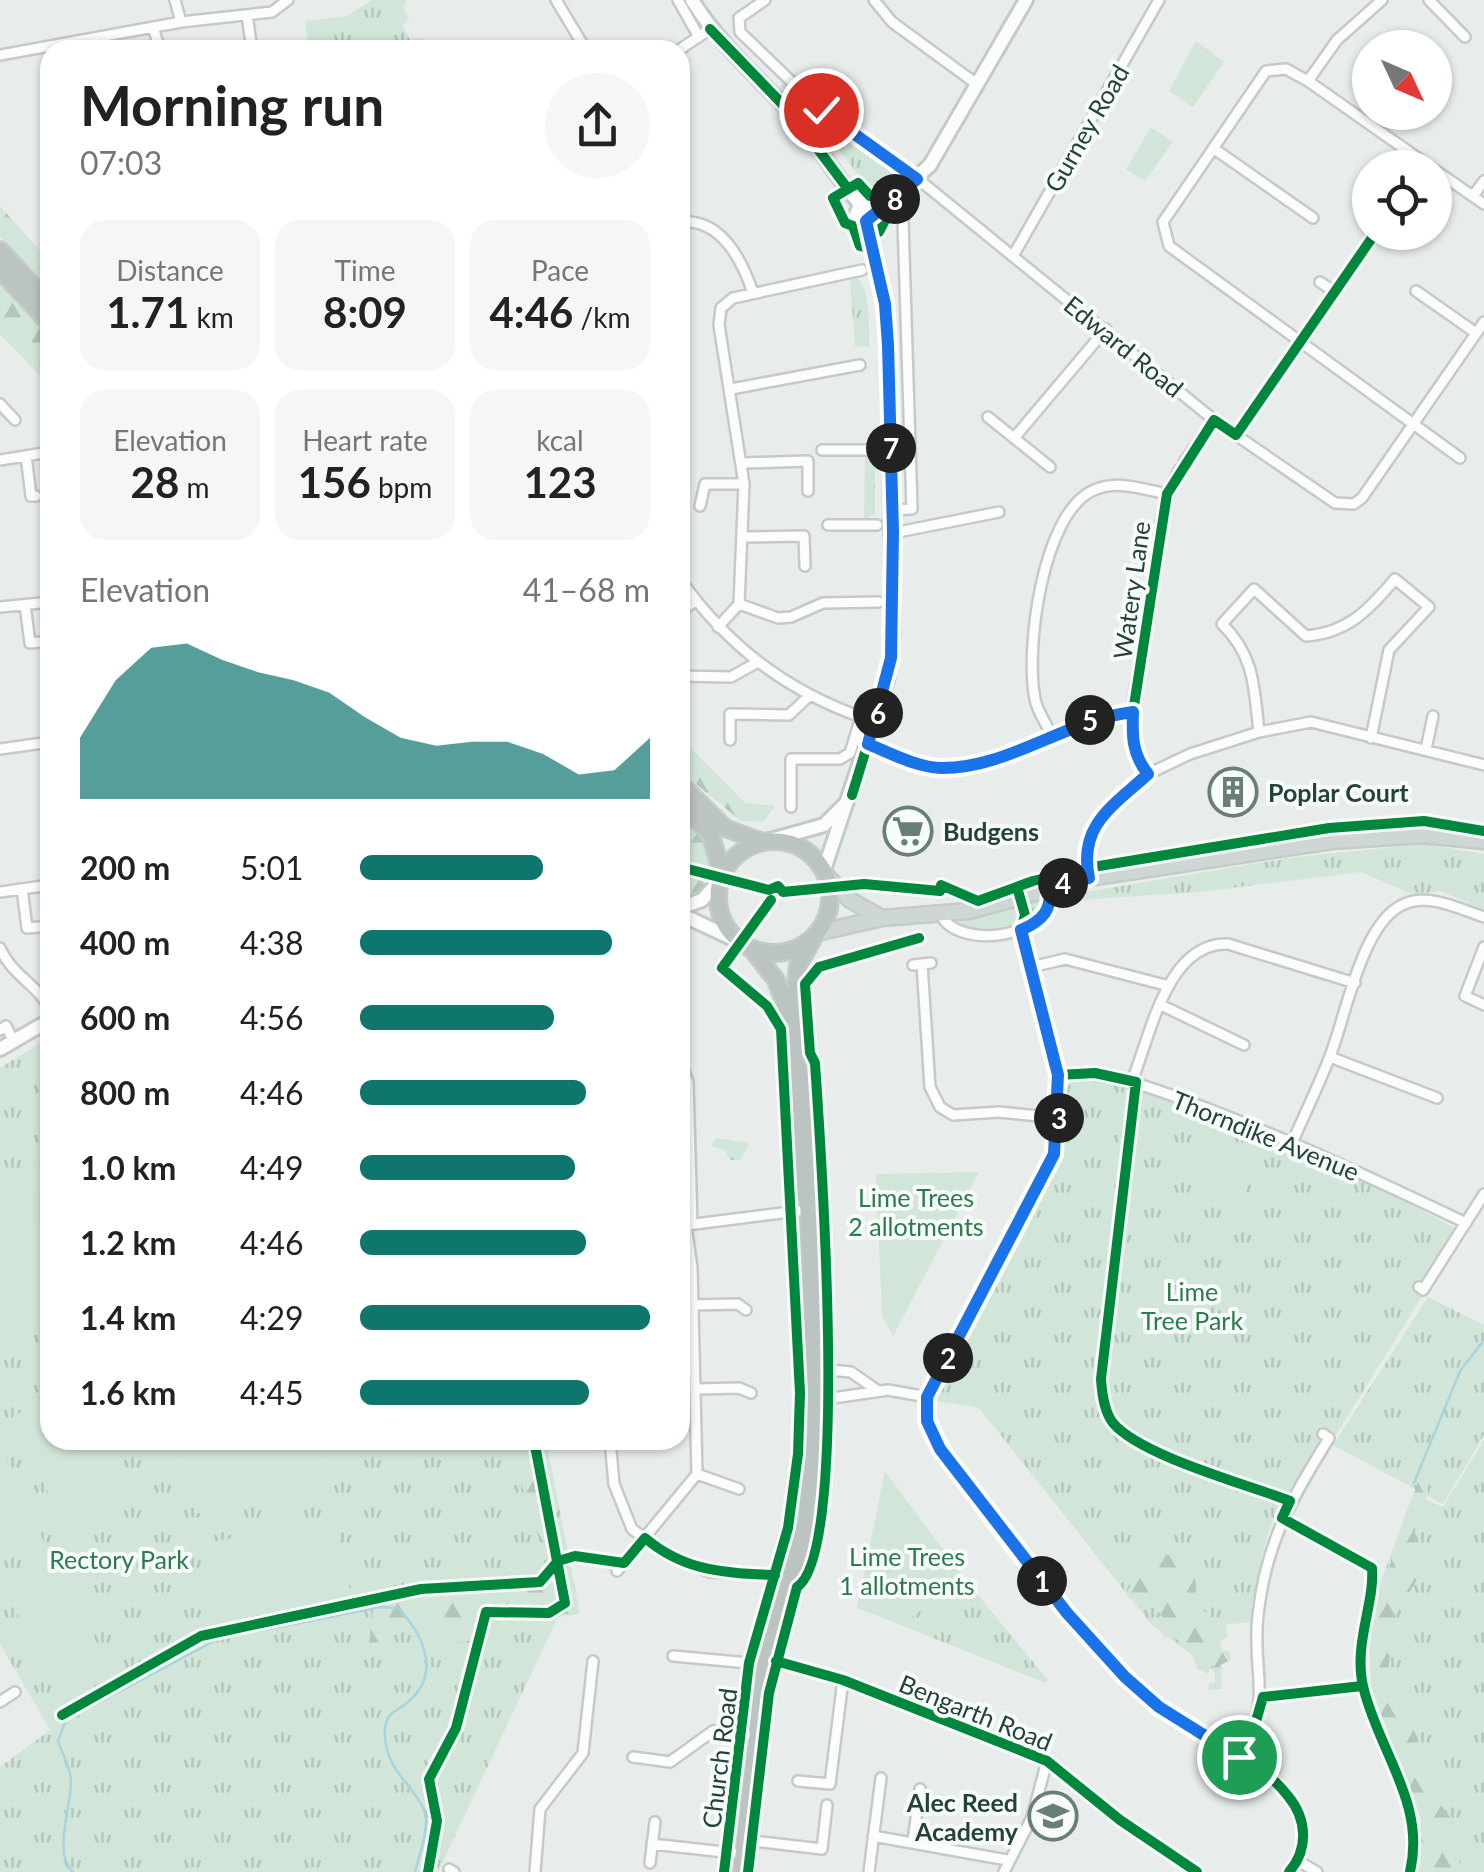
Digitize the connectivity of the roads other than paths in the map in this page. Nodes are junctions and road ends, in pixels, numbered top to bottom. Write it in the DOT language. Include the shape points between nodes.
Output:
graph roads {
  1 [pos="175,0"];
  2 [pos="556,0"];
  3 [pos="678,0"];
  4 [pos="692,0"];
  5 [pos="765,0"];
  6 [pos="874,0"];
  7 [pos="1026,0"];
  8 [pos="1159,0"];
  9 [pos="1382,0"];
  10 [pos="1429,0"];
  11 [pos="287,3"];
  12 [pos="246,15"];
  13 [pos="181,22"];
  14 [pos="153,27"];
  15 [pos="705,33"];
  16 [pos="1466,37"];
  17 [pos="100,40"];
  18 [pos="157,40"];
  19 [pos="250,40"];
  20 [pos="580,40"];
  21 [pos="690,43"];
  22 [pos="40,51"];
  23 [pos="0,56"];
  24 [pos="1308,80"];
  25 [pos="978,85"];
  26 [pos="1213,148"];
  27 [pos="1406,150"];
  28 [pos="917,179"];
  29 [pos="1484,181"];
  30 [pos="1452,182"];
  31 [pos="902,191"];
  32 [pos="1473,196"];
  33 [pos="1484,204"];
  34 [pos="887,205"];
  35 [pos="868,211"];
  36 [pos="1314,218"];
  37 [pos="690,222"];
  38 [pos="0,250"];
  39 [pos="1013,256"];
  40 [pos="0,270"];
  41 [pos="862,270"];
  42 [pos="1320,282"];
  43 [pos="1416,291"];
  44 [pos="40,293"];
  45 [pos="754,293"];
  46 [pos="40,313"];
  47 [pos="1484,322"];
  48 [pos="1106,329"];
  49 [pos="1476,333"];
  50 [pos="1301,343"];
  51 [pos="860,364"];
  52 [pos="731,390"];
  53 [pos="0,404"];
  54 [pos="988,417"];
  55 [pos="15,420"];
  56 [pos="1214,420"];
  57 [pos="1414,423"];
  58 [pos="1014,438"];
  59 [pos="822,450"];
  60 [pos="874,450"];
  61 [pos="40,454"];
  62 [pos="26,456"];
  63 [pos="1460,458"];
  64 [pos="0,460"];
  65 [pos="744,463"];
  66 [pos="1050,467"];
  67 [pos="744,484"];
  68 [pos="808,491"];
  69 [pos="1167,494"];
  70 [pos="36,496"];
  71 [pos="700,506"];
  72 [pos="892,510"];
  73 [pos="999,512"];
  74 [pos="828,525"];
  75 [pos="877,525"];
  76 [pos="893,532"];
  77 [pos="743,538"];
  78 [pos="806,566"];
  79 [pos="690,593"];
  80 [pos="696,601"];
  81 [pos="878,602"];
  82 [pos="40,603"];
  83 [pos="739,604"];
  84 [pos="24,605"];
  85 [pos="690,605"];
  86 [pos="0,607"];
  87 [pos="718,627"];
  88 [pos="40,642"];
  89 [pos="756,663"];
  90 [pos="690,676"];
  91 [pos="809,696"];
  92 [pos="1133,712"];
  93 [pos="1433,716"];
  94 [pos="1259,732"];
  95 [pos="1051,734"];
  96 [pos="1371,738"];
  97 [pos="730,740"];
  98 [pos="854,741"];
  99 [pos="40,743"];
  100 [pos="868,744"];
  101 [pos="0,749"];
  102 [pos="1426,749"];
  103 [pos="1484,765"];
  104 [pos="1148,774"];
  105 [pos="690,793"];
  106 [pos="852,795"];
  107 [pos="791,806"];
  108 [pos="690,813"];
  109 [pos="766,841"];
  110 [pos="1484,842"];
  111 [pos="825,872"];
  112 [pos="721,877"];
  113 [pos="1089,878"];
  114 [pos="40,886"];
  115 [pos="1049,886"];
  116 [pos="22,889"];
  117 [pos="0,892"];
  118 [pos="690,906"];
  119 [pos="941,915"];
  120 [pos="690,916"];
  121 [pos="1484,917"];
  122 [pos="882,918"];
  123 [pos="39,927"];
  124 [pos="1021,930"];
  125 [pos="816,935"];
  126 [pos="745,945"];
  127 [pos="0,948"];
  128 [pos="1484,948"];
  129 [pos="922,964"];
  130 [pos="1031,967"];
  131 [pos="1355,983"];
  132 [pos="1169,986"];
  133 [pos="40,996"];
  134 [pos="1484,1005"];
  135 [pos="1162,1006"];
  136 [pos="40,1026"];
  137 [pos="0,1030"];
  138 [pos="14,1040"];
  139 [pos="1244,1046"];
  140 [pos="0,1049"];
  141 [pos="1330,1057"];
  142 [pos="1058,1075"];
  143 [pos="1132,1081"];
  144 [pos="1438,1098"];
  145 [pos="1059,1118"];
  146 [pos="1293,1141"];
  147 [pos="1484,1194"];
  148 [pos="798,1211"];
  149 [pos="1466,1223"];
  150 [pos="690,1224"];
  151 [pos="690,1271"];
  152 [pos="1419,1287"];
  153 [pos="693,1305"];
  154 [pos="746,1310"];
  155 [pos="823,1368"];
  156 [pos="696,1389"];
  157 [pos="878,1391"];
  158 [pos="752,1393"];
  159 [pos="927,1397"];
  160 [pos="823,1399"];
  161 [pos="1323,1434"];
  162 [pos="611,1450"];
  163 [pos="697,1474"];
  164 [pos="738,1489"];
  165 [pos="1282,1518"];
  166 [pos="646,1538"];
  167 [pos="617,1572"];
  168 [pos="782,1575"];
  169 [pos="804,1580"];
  170 [pos="674,1656"];
  171 [pos="769,1660"];
  172 [pos="593,1661"];
  173 [pos="749,1664"];
  174 [pos="843,1680"];
  175 [pos="1362,1686"];
  176 [pos="15,1692"];
  177 [pos="1262,1696"];
  178 [pos="0,1702"];
  179 [pos="747,1735"];
  180 [pos="633,1757"];
  181 [pos="1239,1757"];
  182 [pos="1048,1761"];
  183 [pos="880,1778"];
  184 [pos="798,1780"];
  185 [pos="920,1789"];
  186 [pos="827,1805"];
  187 [pos="655,1822"];
  188 [pos="873,1836"];
  189 [pos="744,1840"];
  190 [pos="913,1841"];
  191 [pos="652,1844"];
  192 [pos="733,1853"];
  193 [pos="1006,1860"];
  194 [pos="1298,1861"];
  195 [pos="650,1863"];
  196 [pos="535,1872"];
  197 [pos="731,1872"];
  198 [pos="741,1872"];
  199 [pos="869,1872"];
  200 [pos="1004,1872"];
  201 [pos="1198,1872"];
  202 [pos="1289,1872"];
  203 [pos="1317,1872"];
  204 [pos="1410,1872"];
  1 -- 13 [label="street"];
  2 -- 20 [label="street"];
  3 -- 15 [label="street"];
  4 -- 15 [label="street"];
  5 -- 28 [label="street, Edward Road" via="738,24 765,57 821,110"];
  6 -- 25 [label="street" via="892,22"];
  7 -- 25 [label="street"];
  8 -- 39 [label="street, Gurney Road"];
  9 -- 24 [label="street" via="1337,40"];
  10 -- 16 [label="street"];
  11 -- 12 [label="street"];
  12 -- 13 [label="street"];
  12 -- 19 [label="street"];
  13 -- 14 [label="street"];
  14 -- 17 [label="street"];
  14 -- 18 [label="street"];
  15 -- 21 [label="street"];
  15 -- 35 [label="street" via="814,141"];
  22 -- 23 [label="street"];
  24 -- 26 [label="street" via="1286,69 1266,71"];
  24 -- 27 [label="street"];
  25 -- 28 [label="street"];
  26 -- 36 [label="street"];
  26 -- 50 [label="street" via="1163,222 1165,238"];
  28 -- 31 [label="street"];
  28 -- 39 [label="street, Edward Road"];
  29 -- 32 [label="street"];
  30 -- 32 [label="street"];
  31 -- 34 [label="street"];
  31 -- 35 [label="street"];
  32 -- 33 [label="street"];
  34 -- 35 [label="street"];
  34 -- 72 [label="street" via="902,220 912,492 912,509"];
  35 -- 72 [label="street" via="885,304"];
  37 -- 45 [label="street" via="722,236"];
  38 -- 44 [label="highway"];
  39 -- 48 [label="street, Edward Road"];
  40 -- 46 [label="highway"];
  41 -- 45 [label="street"];
  42 -- 50 [label="street" via="1335,292"];
  43 -- 49 [label="street"];
  45 -- 52 [label="street" via="720,308"];
  47 -- 49 [label="street, Edward Road"];
  48 -- 56 [label="street, Edward Road"];
  48 -- 58 [label="street"];
  49 -- 57 [label="street, Edward Road"];
  50 -- 57 [label="street"];
  51 -- 52 [label="street"];
  52 -- 65 [label="street"];
  53 -- 55 [label="street"];
  54 -- 58 [label="street"];
  56 -- 57 [label="street, Edward Road" via="1344,505 1362,498"];
  56 -- 69 [label="street, Watery Lane"];
  57 -- 63 [label="street"];
  58 -- 66 [label="street"];
  59 -- 60 [label="street"];
  61 -- 62 [label="street"];
  62 -- 64 [label="street"];
  62 -- 70 [label="street"];
  65 -- 67 [label="street"];
  65 -- 68 [label="street" via="808,461"];
  67 -- 71 [label="street" via="706,484"];
  67 -- 77 [label="street"];
  69 -- 92 [label="street, Watery Lane"];
  69 -- 95 [label="street" via="1115,483 1088,492 1066,517 1038,599 1035,701"];
  72 -- 76 [label="street"];
  73 -- 76 [label="street"];
  74 -- 75 [label="street"];
  76 -- 100 [label="street" via="891,658"];
  77 -- 78 [label="street" via="804,536"];
  77 -- 83 [label="street"];
  79 -- 80 [label="street"];
  80 -- 85 [label="street"];
  80 -- 87 [label="street"];
  81 -- 83 [label="street" via="823,603 778,618"];
  82 -- 84 [label="street"];
  83 -- 87 [label="street"];
  84 -- 86 [label="street"];
  84 -- 88 [label="street" via="30,642"];
  87 -- 89 [label="street"];
  89 -- 90 [label="street" via="731,677"];
  89 -- 91 [label="street"];
  91 -- 97 [label="street" via="788,715 730,714"];
  91 -- 98 [label="street" via="861,717"];
  92 -- 95 [label="street"];
  92 -- 104 [label="street, Watery Lane" via="1132,741"];
  93 -- 102 [label="street"];
  94 -- 96 [label="street" via="1312,722"];
  94 -- 96 [label="street" via="1251,661 1222,624 1254,589 1306,636 1334,634 1369,610 1395,579 1429,607 1389,650"];
  94 -- 104 [label="street"];
  95 -- 100 [label="street" via="989,762 939,768"];
  96 -- 102 [label="street"];
  98 -- 100 [label="street"];
  98 -- 107 [label="street" via="840,759 791,759"];
  99 -- 101 [label="street"];
  100 -- 106 [label="street"];
  102 -- 103 [label="street"];
  104 -- 113 [label="street" via="1098,820 1085,848"];
  105 -- 109 [label="highway" via="730,832"];
  106 -- 109 [label="street" via="824,826"];
  106 -- 111 [label="street"];
  108 -- 112 [label="highway" via="711,835"];
  109 -- 111 [label="highway" via="801,847"];
  109 -- 112 [label="highway" via="732,858"];
  110 -- 113 [label="main road" via="1375,836"];
  111 -- 122 [label="main road" via="850,900"];
  111 -- 125 [label="highway" via="830,901"];
  112 -- 118 [label="street"];
  112 -- 126 [label="highway" via="722,918"];
  113 -- 115 [label="main road"];
  114 -- 116 [label="street"];
  115 -- 119 [label="main road"];
  115 -- 124 [label="street" via="1046,915"];
  116 -- 117 [label="street"];
  116 -- 123 [label="street" via="27,928"];
  119 -- 122 [label="main road"];
  119 -- 124 [label="street" via="968,935"];
  120 -- 126 [label="street"];
  121 -- 131 [label="street" via="1432,900 1402,904 1381,923"];
  122 -- 125 [label="main road"];
  124 -- 130 [label="street"];
  125 -- 126 [label="highway" via="790,951"];
  125 -- 155 [label="highway, Church Road" via="795,985"];
  126 -- 148 [label="highway, Church Road" via="776,980 786,1007"];
  127 -- 133 [label="street" via="15,974"];
  128 -- 134 [label="street" via="1465,996"];
  129 -- 145 [label="street" via="930,1087 940,1106 953,1115"];
  130 -- 132 [label="street" via="1064,959"];
  130 -- 142 [label="street"];
  131 -- 132 [label="street" via="1228,944 1207,944 1191,952"];
  131 -- 141 [label="street"];
  132 -- 135 [label="street"];
  135 -- 139 [label="street"];
  135 -- 143 [label="street"];
  136 -- 138 [label="street"];
  137 -- 138 [label="street" via="6,1026"];
  138 -- 140 [label="street"];
  141 -- 144 [label="street"];
  141 -- 146 [label="street"];
  142 -- 143 [label="street, Thorndike Avenue"];
  142 -- 145 [label="street"];
  143 -- 146 [label="street, Thorndike Avenue"];
  145 -- 159 [label="street" via="1047,1172"];
  146 -- 149 [label="street, Thorndike Avenue"];
  147 -- 149 [label="street"];
  148 -- 150 [label="street"];
  148 -- 168 [label="highway, Church Road" via="806,1424 799,1502"];
  149 -- 152 [label="street"];
  151 -- 153 [label="street"];
  153 -- 154 [label="street" via="738,1304"];
  153 -- 156 [label="street"];
  155 -- 157 [label="street" via="852,1372"];
  155 -- 160 [label="highway, Church Road"];
  156 -- 158 [label="street"];
  156 -- 163 [label="street"];
  157 -- 159 [label="street"];
  157 -- 160 [label="street"];
  159 -- 181 [label="street" via="927,1421 940,1449 1067,1613 1159,1707"];
  160 -- 169 [label="street, Church Road" via="822,1506"];
  160 -- 171 [label="highway, Church Road" via="805,1531"];
  161 -- 165 [label="street" via="1329,1438"];
  162 -- 166 [label="street" via="614,1484 632,1529"];
  163 -- 164 [label="street"];
  163 -- 166 [label="street"];
  165 -- 175 [label="street" via="1372,1568 1362,1621"];
  165 -- 177 [label="street" via="1270,1542 1257,1622"];
  166 -- 167 [label="street"];
  166 -- 168 [label="street" via="710,1572"];
  168 -- 179 [label="highway, Church Road" via="755,1664"];
  170 -- 173 [label="street"];
  171 -- 174 [label="street, Bengarth Road"];
  171 -- 189 [label="highway, Church Road"];
  172 -- 196 [label="street" via="583,1753 540,1809"];
  174 -- 182 [label="street, Bengarth Road"];
  174 -- 184 [label="street" via="830,1784"];
  175 -- 177 [label="street"];
  175 -- 204 [label="street" via="1412,1806"];
  176 -- 178 [label="street"];
  177 -- 181 [label="street"];
  179 -- 180 [label="street" via="714,1731 670,1762"];
  179 -- 192 [label="highway, Church Road"];
  181 -- 194 [label="street" via="1276,1781 1302,1818"];
  182 -- 193 [label="street" via="1032,1817"];
  182 -- 201 [label="street, Bengarth Road"];
  183 -- 188 [label="street"];
  185 -- 190 [label="street"];
  186 -- 189 [label="street" via="822,1849"];
  187 -- 191 [label="street"];
  188 -- 190 [label="street"];
  188 -- 199 [label="street"];
  189 -- 198 [label="highway, Church Road"];
  190 -- 193 [label="street"];
  191 -- 192 [label="street"];
  191 -- 195 [label="street"];
  192 -- 197 [label="highway, Church Road"];
  193 -- 200 [label="street"];
  194 -- 202 [label="street"];
  194 -- 203 [label="street"];
}
